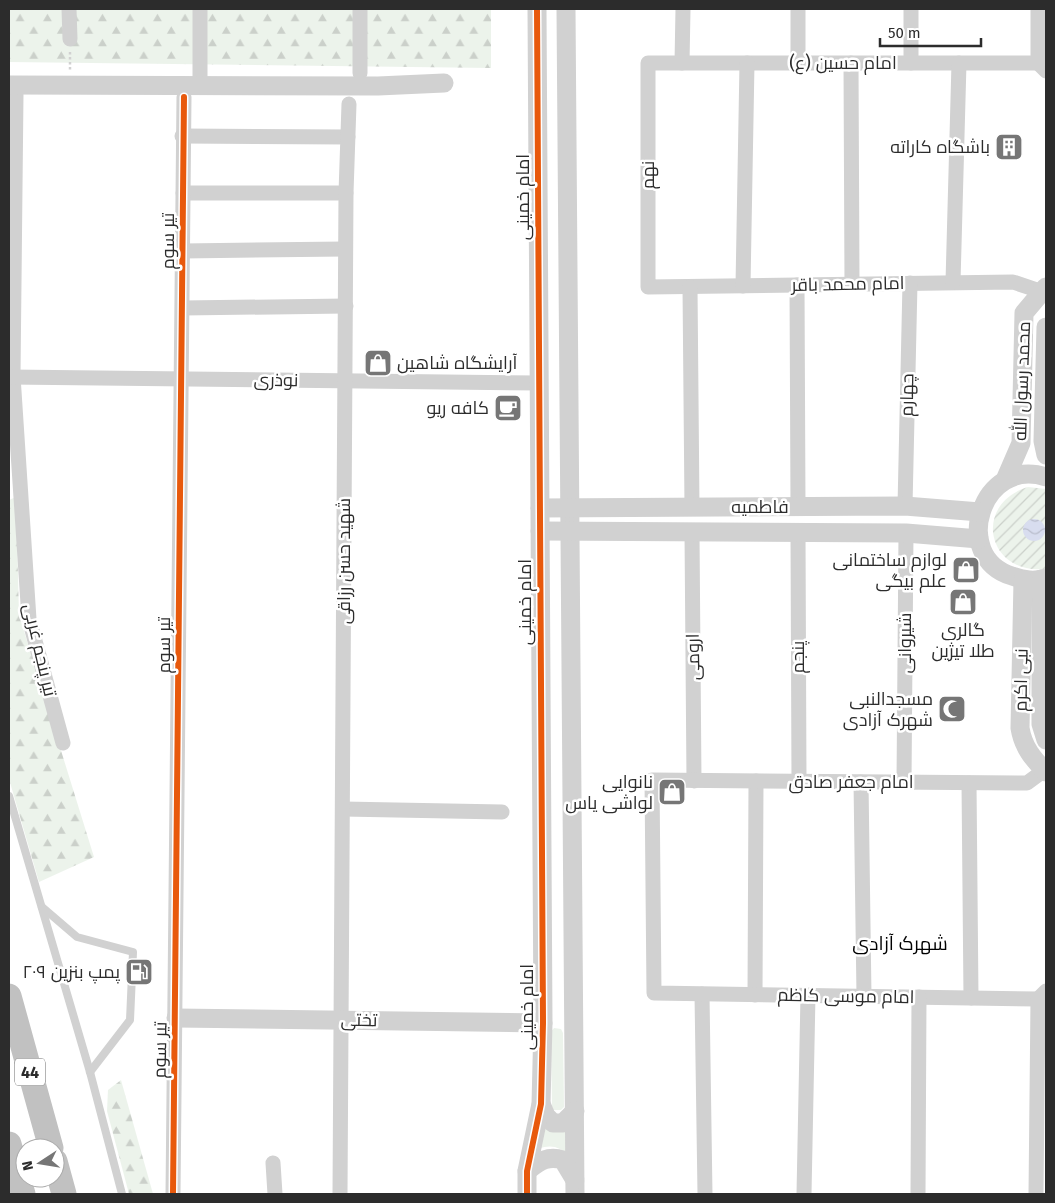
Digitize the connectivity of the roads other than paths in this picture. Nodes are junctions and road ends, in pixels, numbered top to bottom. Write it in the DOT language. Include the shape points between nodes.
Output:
graph roads {
  1 [pos="69,9"];
  2 [pos="200,9"];
  3 [pos="360,9"];
  4 [pos="537,9"];
  5 [pos="566,9"];
  6 [pos="683,9"];
  7 [pos="798,9"];
  8 [pos="911,9"];
  9 [pos="1038,9"];
  10 [pos="70,39"];
  11 [pos="648,63"];
  12 [pos="682,63"];
  13 [pos="747,63"];
  14 [pos="798,63"];
  15 [pos="851,63"];
  16 [pos="911,63"];
  17 [pos="959,63"];
  18 [pos="1042,67"];
  19 [pos="360,73"];
  20 [pos="444,83"];
  21 [pos="200,86"];
  22 [pos="12,90"];
  23 [pos="184,97"];
  24 [pos="349,104"];
  25 [pos="182,136"];
  26 [pos="348,138"];
  27 [pos="183,193"];
  28 [pos="346,193"];
  29 [pos="346,249"];
  30 [pos="183,251"];
  31 [pos="953,282"];
  32 [pos="910,283"];
  33 [pos="852,284"];
  34 [pos="797,285"];
  35 [pos="743,286"];
  36 [pos="648,287"];
  37 [pos="690,287"];
  38 [pos="1045,290"];
  39 [pos="346,306"];
  40 [pos="184,308"];
  41 [pos="1046,327"];
  42 [pos="11,376"];
  43 [pos="181,379"];
  44 [pos="345,381"];
  45 [pos="539,383"];
  46 [pos="1046,455"];
  47 [pos="1046,476"];
  48 [pos="1005,480"];
  49 [pos="905,506"];
  50 [pos="798,507"];
  51 [pos="540,508"];
  52 [pos="569,508"];
  53 [pos="692,508"];
  54 [pos="980,512"];
  55 [pos="540,531"];
  56 [pos="570,532"];
  57 [pos="692,533"];
  58 [pos="798,533"];
  59 [pos="906,533"];
  60 [pos="979,539"];
  61 [pos="1044,579"];
  62 [pos="1023,580"];
  63 [pos="1046,740"];
  64 [pos="63,743"];
  65 [pos="1046,770"];
  66 [pos="694,781"];
  67 [pos="756,782"];
  68 [pos="799,782"];
  69 [pos="861,782"];
  70 [pos="904,782"];
  71 [pos="969,783"];
  72 [pos="9,796"];
  73 [pos="343,809"];
  74 [pos="502,812"];
  75 [pos="40,906"];
  76 [pos="654,993"];
  77 [pos="702,994"];
  78 [pos="756,995"];
  79 [pos="808,995"];
  80 [pos="1042,995"];
  81 [pos="9,996"];
  82 [pos="864,996"];
  83 [pos="919,997"];
  84 [pos="972,998"];
  85 [pos="176,1018"];
  86 [pos="341,1020"];
  87 [pos="543,1023"];
  88 [pos="90,1072"];
  89 [pos="541,1104"];
  90 [pos="575,1111"];
  91 [pos="48,1138"];
  92 [pos="9,1144"];
  93 [pos="272,1162"];
  94 [pos="527,1171"];
  95 [pos="575,1188"];
  96 [pos="22,1194"];
  97 [pos="122,1194"];
  98 [pos="173,1194"];
  99 [pos="274,1194"];
  100 [pos="340,1194"];
  101 [pos="527,1194"];
  102 [pos="705,1194"];
  103 [pos="804,1194"];
  104 [pos="918,1194"];
  105 [pos="1036,1194"];
  1 -- 10 [label="street"];
  2 -- 21 [label="street"];
  3 -- 19 [label="street"];
  4 -- 45 [label="street, امام خمینی"];
  5 -- 52 [label="street"];
  6 -- 12 [label="street"];
  7 -- 14 [label="street"];
  8 -- 16 [label="street"];
  9 -- 18 [label="street"];
  11 -- 12 [label="street, امام حسین (ع)"];
  11 -- 36 [label="street, نهم"];
  12 -- 13 [label="street, امام حسین (ع)"];
  13 -- 14 [label="street, امام حسین (ع)"];
  13 -- 35 [label="street"];
  14 -- 15 [label="street, امام حسین (ع)"];
  15 -- 16 [label="street, امام حسین (ع)"];
  15 -- 33 [label="street"];
  16 -- 17 [label="street, امام حسین (ع)"];
  17 -- 18 [label="street, امام حسین (ع)"];
  17 -- 31 [label="street"];
  20 -- 21 [label="street"];
  21 -- 22 [label="street" via="70,85"];
  22 -- 42 [label="street, تیر پنجم غربی"];
  23 -- 25 [label="street, تیر سوم"];
  24 -- 26 [label="street, شهید حسن رزاقی"];
  25 -- 26 [label="street"];
  25 -- 27 [label="street, تیر سوم"];
  26 -- 28 [label="street, شهید حسن رزاقی"];
  27 -- 28 [label="street"];
  27 -- 30 [label="street, تیر سوم"];
  28 -- 29 [label="street, شهید حسن رزاقی"];
  29 -- 30 [label="street"];
  29 -- 39 [label="street, شهید حسن رزاقی"];
  30 -- 40 [label="street, تیر سوم"];
  31 -- 32 [label="street, امام محمد باقر"];
  31 -- 38 [label="street, امام محمد باقر" via="1013,282"];
  32 -- 33 [label="street, امام محمد باقر"];
  32 -- 49 [label="street, چهارم"];
  33 -- 34 [label="street, امام محمد باقر"];
  34 -- 35 [label="street, امام محمد باقر"];
  34 -- 50 [label="street"];
  35 -- 37 [label="street, امام محمد باقر"];
  36 -- 37 [label="street, امام محمد باقر"];
  37 -- 53 [label="street"];
  38 -- 48 [label="street, محمد رسول الله" via="1024,313 1021,443"];
  39 -- 40 [label="street"];
  39 -- 44 [label="street, شهید حسن رزاقی"];
  40 -- 43 [label="street, تیر سوم"];
  41 -- 46 [label="street, محمد رسول الله" via="1043,441"];
  42 -- 43 [label="street, نوذری"];
  42 -- 64 [label="street, تیر پنجم غربی" via="29,619"];
  43 -- 44 [label="street, نوذری"];
  43 -- 85 [label="street, تیر سوم"];
  44 -- 45 [label="street, نوذری"];
  44 -- 73 [label="street, شهید حسن رزاقی"];
  45 -- 51 [label="street, امام خمینی"];
  47 -- 48 [label="street" via="1029,474"];
  48 -- 54 [label="street, محمد رسول الله" via="990,494"];
  49 -- 50 [label="street, فاطمیه"];
  49 -- 54 [label="street, فاطمیه"];
  50 -- 53 [label="street, فاطمیه"];
  51 -- 52 [label="street, فاطمیه"];
  51 -- 55 [label="street, امام خمینی"];
  52 -- 53 [label="street, فاطمیه"];
  52 -- 56 [label="street"];
  54 -- 60 [label="street, محمد رسول الله"];
  55 -- 56 [label="street, فاطمیه"];
  55 -- 87 [label="street, امام خمینی"];
  56 -- 57 [label="street, فاطمیه"];
  56 -- 90 [label="street"];
  57 -- 58 [label="street, فاطمیه"];
  57 -- 66 [label="street, ارومی"];
  58 -- 59 [label="street, فاطمیه"];
  58 -- 68 [label="street, پنجم"];
  59 -- 60 [label="street, فاطمیه"];
  59 -- 70 [label="street, شیروانی"];
  60 -- 62 [label="street, محمد رسول الله" via="995,566"];
  61 -- 62 [label="street, محمد رسول الله"];
  61 -- 63 [label="street, نبی اکرم" via="1041,724"];
  62 -- 65 [label="street, نبی اکرم" via="1020,728 1030,754"];
  65 -- 71 [label="street, امام جعفر صادق" via="1027,783"];
  66 -- 67 [label="street, امام جعفر صادق"];
  66 -- 76 [label="street, امام جعفر صادق" via="652,780"];
  67 -- 68 [label="street, امام جعفر صادق"];
  67 -- 78 [label="street"];
  68 -- 69 [label="street, امام جعفر صادق"];
  69 -- 70 [label="street, امام جعفر صادق"];
  69 -- 82 [label="street"];
  70 -- 71 [label="street, امام جعفر صادق"];
  71 -- 84 [label="street"];
  72 -- 75 [label="lane"];
  73 -- 74 [label="street"];
  73 -- 86 [label="street, شهید حسن رزاقی"];
  75 -- 88 [label="lane"];
  75 -- 88 [label="lane" via="77,937 133,952 130,1020"];
  76 -- 77 [label="street, امام موسی کاظم"];
  77 -- 78 [label="street, امام موسی کاظم"];
  77 -- 102 [label="street"];
  78 -- 79 [label="street, امام موسی کاظم"];
  79 -- 82 [label="street, امام موسی کاظم"];
  79 -- 103 [label="street"];
  80 -- 84 [label="street, امام موسی کاظم"];
  80 -- 105 [label="street"];
  81 -- 91 [label="highway, 44"];
  82 -- 83 [label="street, امام موسی کاظم"];
  83 -- 84 [label="street, امام موسی کاظم"];
  83 -- 104 [label="street"];
  85 -- 86 [label="street, تختی"];
  85 -- 98 [label="street, تیر سوم"];
  86 -- 87 [label="street, تختی"];
  86 -- 100 [label="street, شهید حسن رزاقی"];
  87 -- 89 [label="street, امام خمینی"];
  88 -- 97 [label="lane"];
  89 -- 90 [label="street" via="553,1124 563,1123"];
  89 -- 94 [label="street, امام خمینی"];
  90 -- 95 [label="street"];
  92 -- 96 [label="highway"];
  93 -- 99 [label="street"];
  94 -- 95 [label="street" via="542,1160 553,1157 563,1160"];
  94 -- 101 [label="street, امام خمینی"];
}
